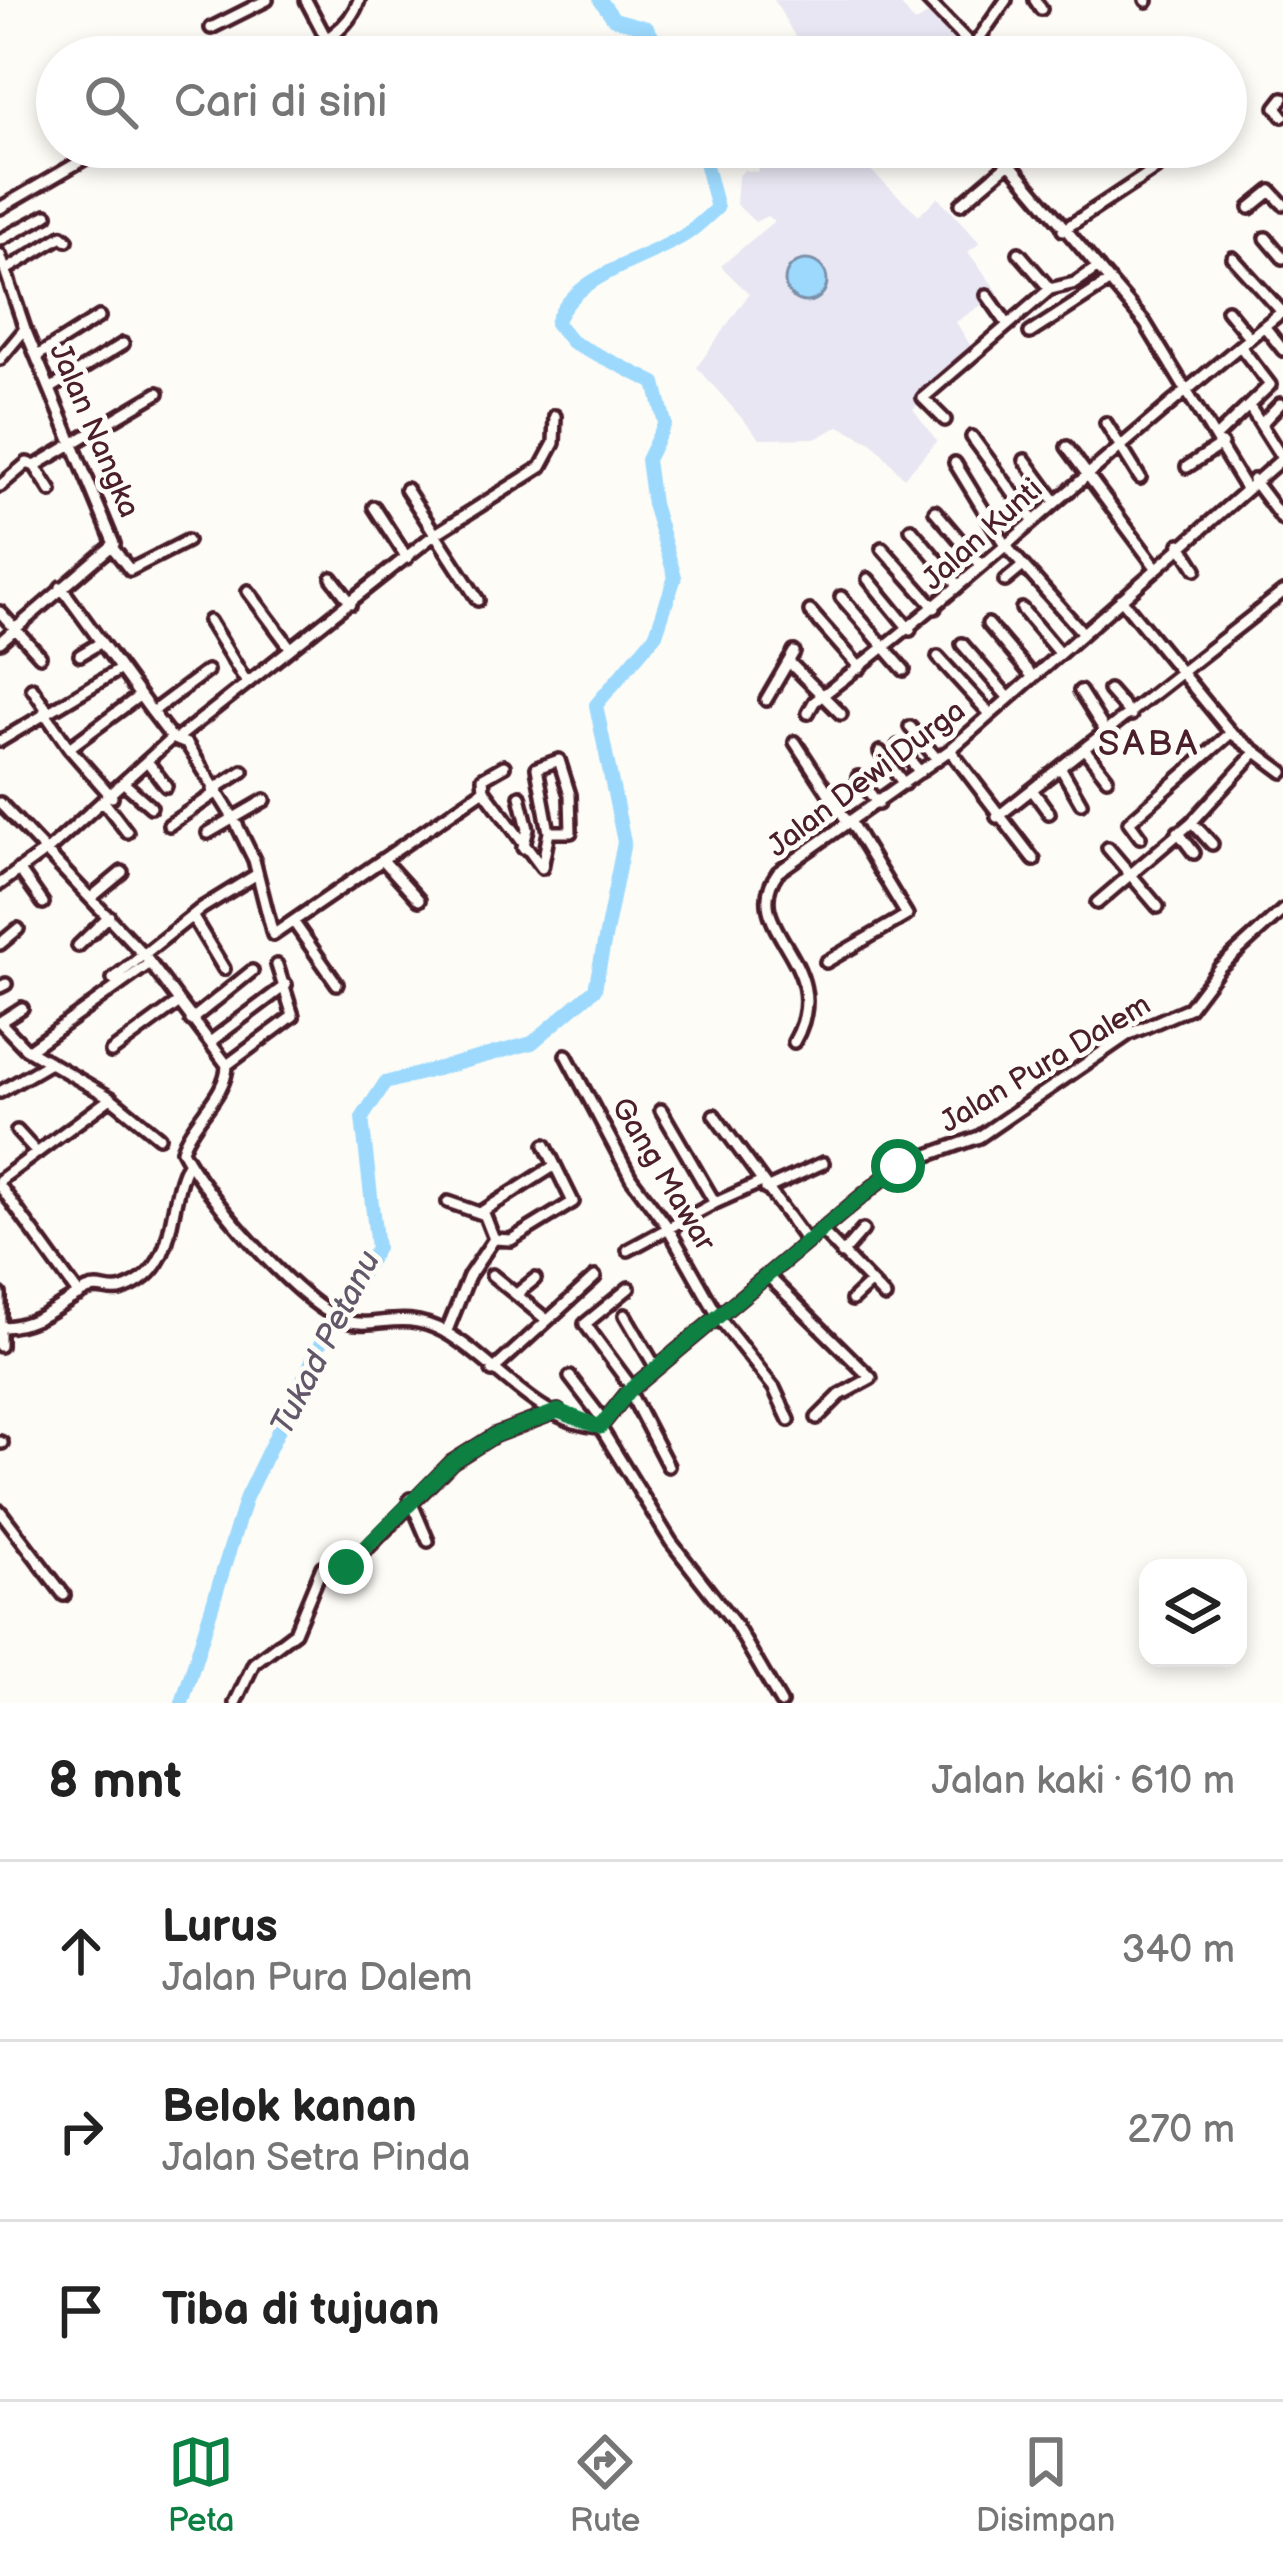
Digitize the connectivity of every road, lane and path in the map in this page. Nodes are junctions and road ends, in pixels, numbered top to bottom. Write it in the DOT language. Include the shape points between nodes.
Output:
graph roads {
  1 [pos="268,0"];
  2 [pos="306,0"];
  3 [pos="359,0"];
  4 [pos="927,0"];
  5 [pos="982,0"];
  6 [pos="1006,0"];
  7 [pos="995,11"];
  8 [pos="211,28"];
  9 [pos="325,36"];
  10 [pos="331,36"];
  11 [pos="962,36"];
  12 [pos="979,36"];
  13 [pos="1283,98"];
  14 [pos="1283,116"];
  15 [pos="63,168"];
  16 [pos="1003,168"];
  17 [pos="1011,168"];
  18 [pos="1157,168"];
  19 [pos="1283,203"];
  20 [pos="961,204"];
  21 [pos="0,208"];
  22 [pos="1250,208"];
  23 [pos="47,214"];
  24 [pos="1064,230"];
  25 [pos="1266,238"];
  26 [pos="0,239"];
  27 [pos="68,240"];
  28 [pos="1019,253"];
  29 [pos="1233,258"];
  30 [pos="1283,258"];
  31 [pos="2,262"];
  32 [pos="1098,267"];
  33 [pos="1110,281"];
  34 [pos="1050,289"];
  35 [pos="14,292"];
  36 [pos="987,296"];
  37 [pos="0,300"];
  38 [pos="1227,310"];
  39 [pos="1283,312"];
  40 [pos="99,317"];
  41 [pos="1006,322"];
  42 [pos="1264,326"];
  43 [pos="25,329"];
  44 [pos="1030,333"];
  45 [pos="1250,338"];
  46 [pos="123,344"];
  47 [pos="1240,346"];
  48 [pos="1283,350"];
  49 [pos="40,354"];
  50 [pos="0,358"];
  51 [pos="52,387"];
  52 [pos="1188,388"];
  53 [pos="158,393"];
  54 [pos="1280,404"];
  55 [pos="1249,406"];
  56 [pos="555,416"];
  57 [pos="945,420"];
  58 [pos="1106,423"];
  59 [pos="1261,424"];
  60 [pos="972,437"];
  61 [pos="1220,440"];
  62 [pos="76,445"];
  63 [pos="1120,446"];
  64 [pos="1067,447"];
  65 [pos="1283,458"];
  66 [pos="1025,460"];
  67 [pos="955,463"];
  68 [pos="35,466"];
  69 [pos="1187,467"];
  70 [pos="1087,473"];
  71 [pos="1139,478"];
  72 [pos="1249,483"];
  73 [pos="0,485"];
  74 [pos="406,489"];
  75 [pos="51,491"];
  76 [pos="1055,501"];
  77 [pos="374,507"];
  78 [pos="935,511"];
  79 [pos="1032,519"];
  80 [pos="1283,520"];
  81 [pos="910,529"];
  82 [pos="434,536"];
  83 [pos="188,542"];
  84 [pos="1180,544"];
  85 [pos="1005,545"];
  86 [pos="112,547"];
  87 [pos="883,548"];
  88 [pos="407,557"];
  89 [pos="981,566"];
  90 [pos="1024,566"];
  91 [pos="1155,566"];
  92 [pos="1196,568"];
  93 [pos="332,578"];
  94 [pos="868,579"];
  95 [pos="1006,581"];
  96 [pos="958,585"];
  97 [pos="61,586"];
  98 [pos="248,591"];
  99 [pos="1283,592"];
  100 [pos="842,597"];
  101 [pos="1121,598"];
  102 [pos="478,600"];
  103 [pos="351,603"];
  104 [pos="935,608"];
  105 [pos="1022,609"];
  106 [pos="810,611"];
  107 [pos="0,612"];
  108 [pos="209,621"];
  109 [pos="988,624"];
  110 [pos="14,630"];
  111 [pos="910,630"];
  112 [pos="1082,632"];
  113 [pos="0,642"];
  114 [pos="100,643"];
  115 [pos="962,644"];
  116 [pos="289,646"];
  117 [pos="888,648"];
  118 [pos="1059,653"];
  119 [pos="80,655"];
  120 [pos="40,656"];
  121 [pos="938,657"];
  122 [pos="860,668"];
  123 [pos="119,670"];
  124 [pos="904,670"];
  125 [pos="207,671"];
  126 [pos="1033,676"];
  127 [pos="1181,676"];
  128 [pos="247,683"];
  129 [pos="32,688"];
  130 [pos="1109,690"];
  131 [pos="1080,691"];
  132 [pos="824,693"];
  133 [pos="139,696"];
  134 [pos="1008,697"];
  135 [pos="766,700"];
  136 [pos="45,711"];
  137 [pos="152,712"];
  138 [pos="808,713"];
  139 [pos="841,714"];
  140 [pos="990,715"];
  141 [pos="1131,715"];
  142 [pos="910,727"];
  143 [pos="1107,734"];
  144 [pos="1231,734"];
  145 [pos="175,737"];
  146 [pos="0,741"];
  147 [pos="795,742"];
  148 [pos="898,746"];
  149 [pos="69,748"];
  150 [pos="950,750"];
  151 [pos="1085,751"];
  152 [pos="880,752"];
  153 [pos="1255,752"];
  154 [pos="937,759"];
  155 [pos="147,761"];
  156 [pos="504,766"];
  157 [pos="1062,770"];
  158 [pos="243,771"];
  159 [pos="920,772"];
  160 [pos="1283,772"];
  161 [pos="858,777"];
  162 [pos="126,778"];
  163 [pos="1107,778"];
  164 [pos="904,784"];
  165 [pos="166,786"];
  166 [pos="484,790"];
  167 [pos="214,791"];
  168 [pos="1033,791"];
  169 [pos="520,796"];
  170 [pos="109,800"];
  171 [pos="265,800"];
  172 [pos="0,803"];
  173 [pos="1081,803"];
  174 [pos="878,804"];
  175 [pos="151,807"];
  176 [pos="1048,813"];
  177 [pos="997,817"];
  178 [pos="234,819"];
  179 [pos="849,822"];
  180 [pos="1192,822"];
  181 [pos="170,825"];
  182 [pos="127,832"];
  183 [pos="549,832"];
  184 [pos="1178,832"];
  185 [pos="208,833"];
  186 [pos="1140,837"];
  187 [pos="1212,844"];
  188 [pos="523,848"];
  189 [pos="1108,848"];
  190 [pos="46,852"];
  191 [pos="1194,853"];
  192 [pos="383,860"];
  193 [pos="1034,860"];
  194 [pos="19,869"];
  195 [pos="122,872"];
  196 [pos="1132,875"];
  197 [pos="254,876"];
  198 [pos="0,884"];
  199 [pos="92,897"];
  200 [pos="419,900"];
  201 [pos="43,903"];
  202 [pos="1097,903"];
  203 [pos="1158,907"];
  204 [pos="1283,910"];
  205 [pos="110,916"];
  206 [pos="194,919"];
  207 [pos="295,924"];
  208 [pos="18,929"];
  209 [pos="0,944"];
  210 [pos="78,946"];
  211 [pos="147,959"];
  212 [pos="826,962"];
  213 [pos="277,965"];
  214 [pos="224,969"];
  215 [pos="252,971"];
  216 [pos="112,979"];
  217 [pos="337,984"];
  218 [pos="286,985"];
  219 [pos="178,1003"];
  220 [pos="22,1007"];
  221 [pos="191,1020"];
  222 [pos="0,1022"];
  223 [pos="210,1042"];
  224 [pos="794,1042"];
  225 [pos="30,1049"];
  226 [pos="112,1052"];
  227 [pos="566,1054"];
  228 [pos="50,1063"];
  229 [pos="227,1065"];
  230 [pos="0,1092"];
  231 [pos="111,1098"];
  232 [pos="661,1110"];
  233 [pos="714,1115"];
  234 [pos="17,1131"];
  235 [pos="159,1137"];
  236 [pos="545,1144"];
  237 [pos="37,1153"];
  238 [pos="188,1162"];
  239 [pos="823,1163"];
  240 [pos="554,1166"];
  241 [pos="0,1183"];
  242 [pos="764,1186"];
  243 [pos="448,1202"];
  244 [pos="715,1203"];
  245 [pos="482,1214"];
  246 [pos="668,1226"];
  247 [pos="820,1230"];
  248 [pos="863,1230"];
  249 [pos="494,1239"];
  250 [pos="807,1242"];
  251 [pos="628,1250"];
  252 [pos="842,1254"];
  253 [pos="492,1275"];
  254 [pos="769,1276"];
  255 [pos="596,1277"];
  256 [pos="535,1279"];
  257 [pos="870,1283"];
  258 [pos="629,1288"];
  259 [pos="519,1292"];
  260 [pos="0,1294"];
  261 [pos="79,1294"];
  262 [pos="885,1297"];
  263 [pos="852,1300"];
  264 [pos="625,1315"];
  265 [pos="719,1318"];
  266 [pos="547,1320"];
  267 [pos="4,1327"];
  268 [pos="446,1333"];
  269 [pos="0,1344"];
  270 [pos="656,1368"];
  271 [pos="493,1372"];
  272 [pos="570,1377"];
  273 [pos="631,1390"];
  274 [pos="558,1411"];
  275 [pos="817,1418"];
  276 [pos="789,1420"];
  277 [pos="602,1423"];
  278 [pos="668,1466"];
  279 [pos="410,1499"];
  280 [pos="0,1511"];
  281 [pos="428,1541"];
  282 [pos="64,1595"];
  283 [pos="235,1703"];
  284 [pos="781,1703"];
  1 -- 8 [label="street"];
  2 -- 9 [label="street"];
  3 -- 10 [label="street"];
  4 -- 11 [label="street"];
  5 -- 7 [label="street"];
  6 -- 7 [label="street"];
  7 -- 12 [label="street"];
  13 -- 14 [label="street" via="1276,107"];
  15 -- 21 [label="street"];
  16 -- 20 [label="street"];
  17 -- 24 [label="street"];
  18 -- 24 [label="street"];
  19 -- 22 [label="street" via="1271,191"];
  23 -- 26 [label="street"];
  24 -- 32 [label="street"];
  25 -- 30 [label="street"];
  27 -- 31 [label="street"];
  28 -- 34 [label="street"];
  29 -- 39 [label="street"];
  31 -- 35 [label="street, Jalan Nangka"];
  32 -- 33 [label="street"];
  32 -- 34 [label="street"];
  33 -- 44 [label="street"];
  33 -- 52 [label="street"];
  34 -- 41 [label="street"];
  35 -- 37 [label="street"];
  35 -- 43 [label="street, Jalan Nangka"];
  36 -- 41 [label="street"];
  38 -- 45 [label="street"];
  39 -- 42 [label="street, Jalan Kunti"];
  40 -- 49 [label="street"];
  41 -- 57 [label="street" via="923,398"];
  42 -- 45 [label="street, Jalan Kunti"];
  42 -- 48 [label="street"];
  43 -- 49 [label="street, Jalan Nangka"];
  43 -- 50 [label="street"];
  45 -- 47 [label="street, Jalan Kunti"];
  46 -- 51 [label="street"];
  47 -- 52 [label="street, Jalan Kunti"];
  47 -- 55 [label="street" via="1270,385"];
  49 -- 51 [label="street, Jalan Nangka"];
  51 -- 62 [label="street, Jalan Nangka"];
  52 -- 61 [label="street"];
  52 -- 63 [label="street, Jalan Kunti"];
  53 -- 62 [label="street"];
  54 -- 59 [label="street"];
  55 -- 59 [label="street"];
  55 -- 61 [label="street"];
  56 -- 82 [label="street" via="542,466"];
  58 -- 63 [label="street"];
  59 -- 65 [label="street"];
  60 -- 79 [label="street"];
  61 -- 69 [label="street"];
  61 -- 72 [label="street"];
  62 -- 68 [label="street"];
  62 -- 86 [label="street, Jalan Nangka" via="114,534"];
  63 -- 70 [label="street, Jalan Kunti"];
  63 -- 71 [label="street"];
  64 -- 70 [label="street"];
  65 -- 72 [label="street, Jalan Dewi Durga"];
  66 -- 76 [label="street"];
  67 -- 85 [label="street"];
  68 -- 73 [label="street"];
  68 -- 75 [label="street"];
  70 -- 76 [label="street, Jalan Kunti"];
  70 -- 91 [label="street"];
  72 -- 80 [label="street"];
  72 -- 84 [label="street, Jalan Dewi Durga"];
  74 -- 82 [label="street"];
  76 -- 79 [label="street, Jalan Kunti"];
  77 -- 88 [label="street"];
  78 -- 89 [label="street"];
  79 -- 85 [label="street, Jalan Kunti"];
  81 -- 96 [label="street"];
  82 -- 88 [label="street"];
  82 -- 102 [label="street"];
  83 -- 86 [label="street" via="130,570"];
  84 -- 91 [label="street, Jalan Dewi Durga"];
  84 -- 92 [label="street"];
  85 -- 89 [label="street, Jalan Kunti"];
  85 -- 90 [label="street"];
  86 -- 97 [label="street, Jalan Nangka"];
  87 -- 104 [label="street"];
  88 -- 103 [label="street"];
  89 -- 96 [label="street, Jalan Kunti"];
  90 -- 95 [label="street"];
  90 -- 112 [label="street"];
  91 -- 101 [label="street, Jalan Dewi Durga"];
  93 -- 103 [label="street"];
  94 -- 111 [label="street"];
  96 -- 104 [label="street, Jalan Kunti"];
  97 -- 110 [label="street, Jalan Nangka"];
  97 -- 114 [label="street"];
  98 -- 116 [label="street"];
  99 -- 127 [label="street"];
  100 -- 117 [label="street"];
  101 -- 112 [label="street, Jalan Dewi Durga"];
  101 -- 127 [label="street"];
  103 -- 116 [label="street"];
  104 -- 111 [label="street, Jalan Kunti"];
  105 -- 118 [label="street"];
  106 -- 122 [label="street"];
  107 -- 110 [label="street"];
  108 -- 128 [label="street"];
  109 -- 126 [label="street"];
  110 -- 113 [label="street, Jalan Nangka"];
  110 -- 120 [label="street"];
  111 -- 117 [label="street, Jalan Kunti"];
  112 -- 118 [label="street, Jalan Dewi Durga"];
  114 -- 119 [label="street"];
  114 -- 123 [label="street"];
  115 -- 134 [label="street"];
  116 -- 128 [label="street"];
  117 -- 122 [label="street, Jalan Kunti"];
  117 -- 124 [label="street"];
  118 -- 126 [label="street, Jalan Dewi Durga"];
  121 -- 140 [label="street"];
  122 -- 132 [label="street, Jalan Kunti"];
  123 -- 133 [label="street"];
  123 -- 136 [label="street"];
  125 -- 137 [label="street"];
  126 -- 134 [label="street, Jalan Dewi Durga"];
  127 -- 141 [label="street"];
  127 -- 144 [label="street"];
  128 -- 145 [label="street"];
  129 -- 136 [label="street"];
  130 -- 141 [label="street"];
  131 -- 143 [label="street"];
  132 -- 135 [label="street" via="791,657"];
  132 -- 138 [label="street, Jalan Kunti"];
  132 -- 139 [label="street"];
  133 -- 137 [label="street"];
  133 -- 149 [label="street"];
  134 -- 140 [label="street, Jalan Dewi Durga"];
  136 -- 146 [label="street"];
  136 -- 149 [label="street"];
  137 -- 145 [label="street"];
  140 -- 150 [label="street, Jalan Dewi Durga"];
  141 -- 143 [label="street"];
  142 -- 154 [label="street"];
  143 -- 151 [label="street"];
  144 -- 153 [label="street"];
  144 -- 186 [label="street" via="1137,812 1127,824"];
  145 -- 155 [label="street"];
  145 -- 167 [label="street"];
  147 -- 179 [label="street"];
  148 -- 159 [label="street"];
  149 -- 170 [label="street"];
  150 -- 154 [label="street, Jalan Dewi Durga"];
  150 -- 177 [label="street"];
  151 -- 157 [label="street"];
  151 -- 163 [label="street"];
  152 -- 164 [label="street"];
  153 -- 160 [label="street"];
  153 -- 180 [label="street"];
  154 -- 159 [label="street, Jalan Dewi Durga"];
  155 -- 162 [label="street"];
  155 -- 165 [label="street"];
  156 -- 166 [label="street" via="483,778"];
  157 -- 168 [label="street"];
  157 -- 173 [label="street"];
  158 -- 167 [label="street"];
  159 -- 164 [label="street, Jalan Dewi Durga"];
  161 -- 174 [label="street"];
  162 -- 170 [label="street"];
  162 -- 175 [label="street"];
  164 -- 174 [label="street, Jalan Dewi Durga"];
  166 -- 188 [label="street"];
  166 -- 192 [label="street"];
  167 -- 178 [label="street"];
  167 -- 181 [label="street"];
  168 -- 176 [label="street"];
  168 -- 177 [label="street"];
  169 -- 188 [label="street" via="528,830"];
  170 -- 182 [label="street"];
  170 -- 190 [label="street"];
  171 -- 178 [label="street"];
  172 -- 190 [label="street"];
  174 -- 179 [label="street, Jalan Dewi Durga"];
  177 -- 193 [label="street"];
  178 -- 185 [label="street"];
  178 -- 197 [label="street"];
  179 -- 212 [label="street" via="907,915"];
  179 -- 224 [label="street, Jalan Dewi Durga" via="785,865 767,892 769,914 809,991"];
  180 -- 184 [label="street"];
  180 -- 187 [label="street"];
  183 -- 183 [label="street" via="572,832 558,759 537,768"];
  183 -- 188 [label="street" via="543,868"];
  184 -- 191 [label="street"];
  184 -- 196 [label="street"];
  189 -- 196 [label="street"];
  190 -- 194 [label="street"];
  190 -- 199 [label="street"];
  192 -- 200 [label="street"];
  192 -- 207 [label="street"];
  194 -- 198 [label="street"];
  194 -- 201 [label="street"];
  195 -- 199 [label="street"];
  196 -- 202 [label="street"];
  196 -- 203 [label="street"];
  197 -- 206 [label="street"];
  197 -- 207 [label="street" via="271,934"];
  199 -- 205 [label="street"];
  204 -- 247 [label="street, Jalan Pura Dalem" via="1190,1008 1129,1034 979,1137 898,1166"];
  205 -- 210 [label="street"];
  205 -- 211 [label="street"];
  206 -- 211 [label="street"];
  206 -- 214 [label="street"];
  207 -- 217 [label="street"];
  208 -- 209 [label="street"];
  211 -- 216 [label="street"];
  211 -- 219 [label="street"];
  211 -- 225 [label="street"];
  213 -- 218 [label="street"];
  215 -- 221 [label="street"];
  218 -- 223 [label="street"];
  218 -- 229 [label="street" via="291,1018"];
  219 -- 221 [label="street"];
  219 -- 226 [label="street"];
  220 -- 222 [label="street"];
  221 -- 223 [label="street"];
  222 -- 225 [label="street"];
  223 -- 229 [label="street"];
  225 -- 228 [label="street"];
  227 -- 246 [label="street, Gang Mawar" via="631,1178"];
  228 -- 230 [label="street"];
  228 -- 231 [label="street"];
  229 -- 238 [label="street" via="226,1079 189,1127 182,1150"];
  231 -- 235 [label="street"];
  231 -- 237 [label="street"];
  232 -- 244 [label="street"];
  233 -- 242 [label="street"];
  234 -- 237 [label="street"];
  236 -- 240 [label="street"];
  237 -- 241 [label="street"];
  238 -- 261 [label="street" via="155,1267 122,1289"];
  238 -- 268 [label="street" via="318,1307 349,1322 391,1317"];
  239 -- 242 [label="street"];
  240 -- 245 [label="street"];
  240 -- 249 [label="street" via="572,1204 511,1240"];
  241 -- 261 [label="street"];
  242 -- 244 [label="street"];
  242 -- 250 [label="street"];
  243 -- 245 [label="street"];
  244 -- 246 [label="street"];
  245 -- 249 [label="street"];
  246 -- 251 [label="street"];
  246 -- 265 [label="street, Gang Mawar"];
  247 -- 250 [label="street, Jalan Pura Dalem"];
  247 -- 252 [label="street"];
  248 -- 252 [label="street"];
  249 -- 268 [label="street"];
  250 -- 254 [label="street, Jalan Pura Dalem"];
  252 -- 257 [label="street"];
  253 -- 259 [label="street"];
  254 -- 265 [label="street, Jalan Pura Dalem"];
  254 -- 275 [label="street" via="871,1378"];
  255 -- 266 [label="street"];
  256 -- 259 [label="street"];
  257 -- 262 [label="street"];
  257 -- 263 [label="street"];
  258 -- 273 [label="street" via="585,1324"];
  259 -- 266 [label="street"];
  260 -- 267 [label="street"];
  261 -- 267 [label="street" via="40,1320"];
  264 -- 270 [label="street"];
  265 -- 270 [label="street, Jalan Pura Dalem"];
  265 -- 276 [label="street, Gang Mawar"];
  266 -- 271 [label="street"];
  267 -- 269 [label="street"];
  268 -- 271 [label="street"];
  270 -- 273 [label="street, Jalan Pura Dalem"];
  271 -- 274 [label="street"];
  272 -- 277 [label="street"];
  273 -- 277 [label="street, Jalan Pura Dalem"];
  273 -- 278 [label="street"];
  274 -- 277 [label="street"];
  274 -- 279 [label="street" via="495,1435"];
  277 -- 284 [label="street" via="670,1542 735,1624"];
  279 -- 281 [label="street"];
  279 -- 283 [label="street" via="357,1558 340,1569 322,1567 295,1632 254,1664"];
  280 -- 282 [label="street"];
}
